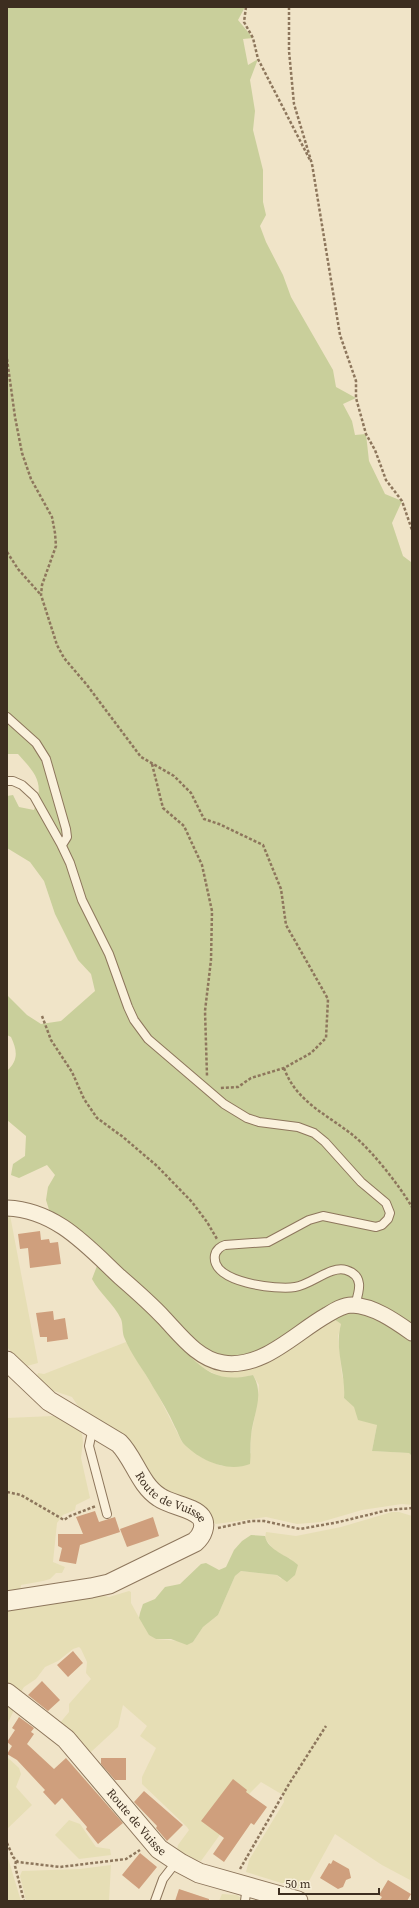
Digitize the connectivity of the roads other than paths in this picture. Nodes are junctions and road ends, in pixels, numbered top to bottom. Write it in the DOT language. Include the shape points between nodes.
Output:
graph roads {
  1 [pos="7,717"];
  2 [pos="7,781"];
  3 [pos="62,845"];
  4 [pos="7,1208"];
  5 [pos="355,1305"];
  6 [pos="412,1333"];
  7 [pos="7,1361"];
  8 [pos="93,1426"];
  9 [pos="107,1514"];
  10 [pos="7,1601"];
  11 [pos="7,1692"];
  12 [pos="178,1861"];
  13 [pos="243,1890"];
  14 [pos="155,1901"];
  15 [pos="298,1901"];
  1 -- 3 [label="lane" via="36,743 46,759 66,829 67,837"];
  2 -- 3 [label="lane" via="22,785 34,796"];
  3 -- 5 [label="lane" via="82,900 109,954 134,1020 157,1047 224,1104 247,1118 298,1127 314,1133 386,1203 390,1213 386,1222 376,1227 319,1217 268,1242 221,1246 215,1255 218,1266 235,1279 268,1288 305,1285 334,1270 347,1270 360,1282"];
  4 -- 5 [label="street" via="35,1213 74,1234 161,1314 194,1349 216,1362 236,1364 257,1360 339,1308"];
  5 -- 6 [label="street" via="383,1315"];
  7 -- 8 [label="street, Route de Vuisse" via="49,1401"];
  8 -- 9 [label="lane" via="89,1446"];
  8 -- 10 [label="street, Route de Vuisse" via="125,1450 156,1496 200,1516 203,1530 198,1539 188,1546 109,1584"];
  11 -- 12 [label="street, Route de Vuisse" via="66,1739 153,1843"];
  12 -- 13 [label="street, Route de Vuisse" via="199,1873"];
  12 -- 14 [label="lane" via="163,1879"];
  13 -- 15 [label="street, Route de Vuisse"];
}
